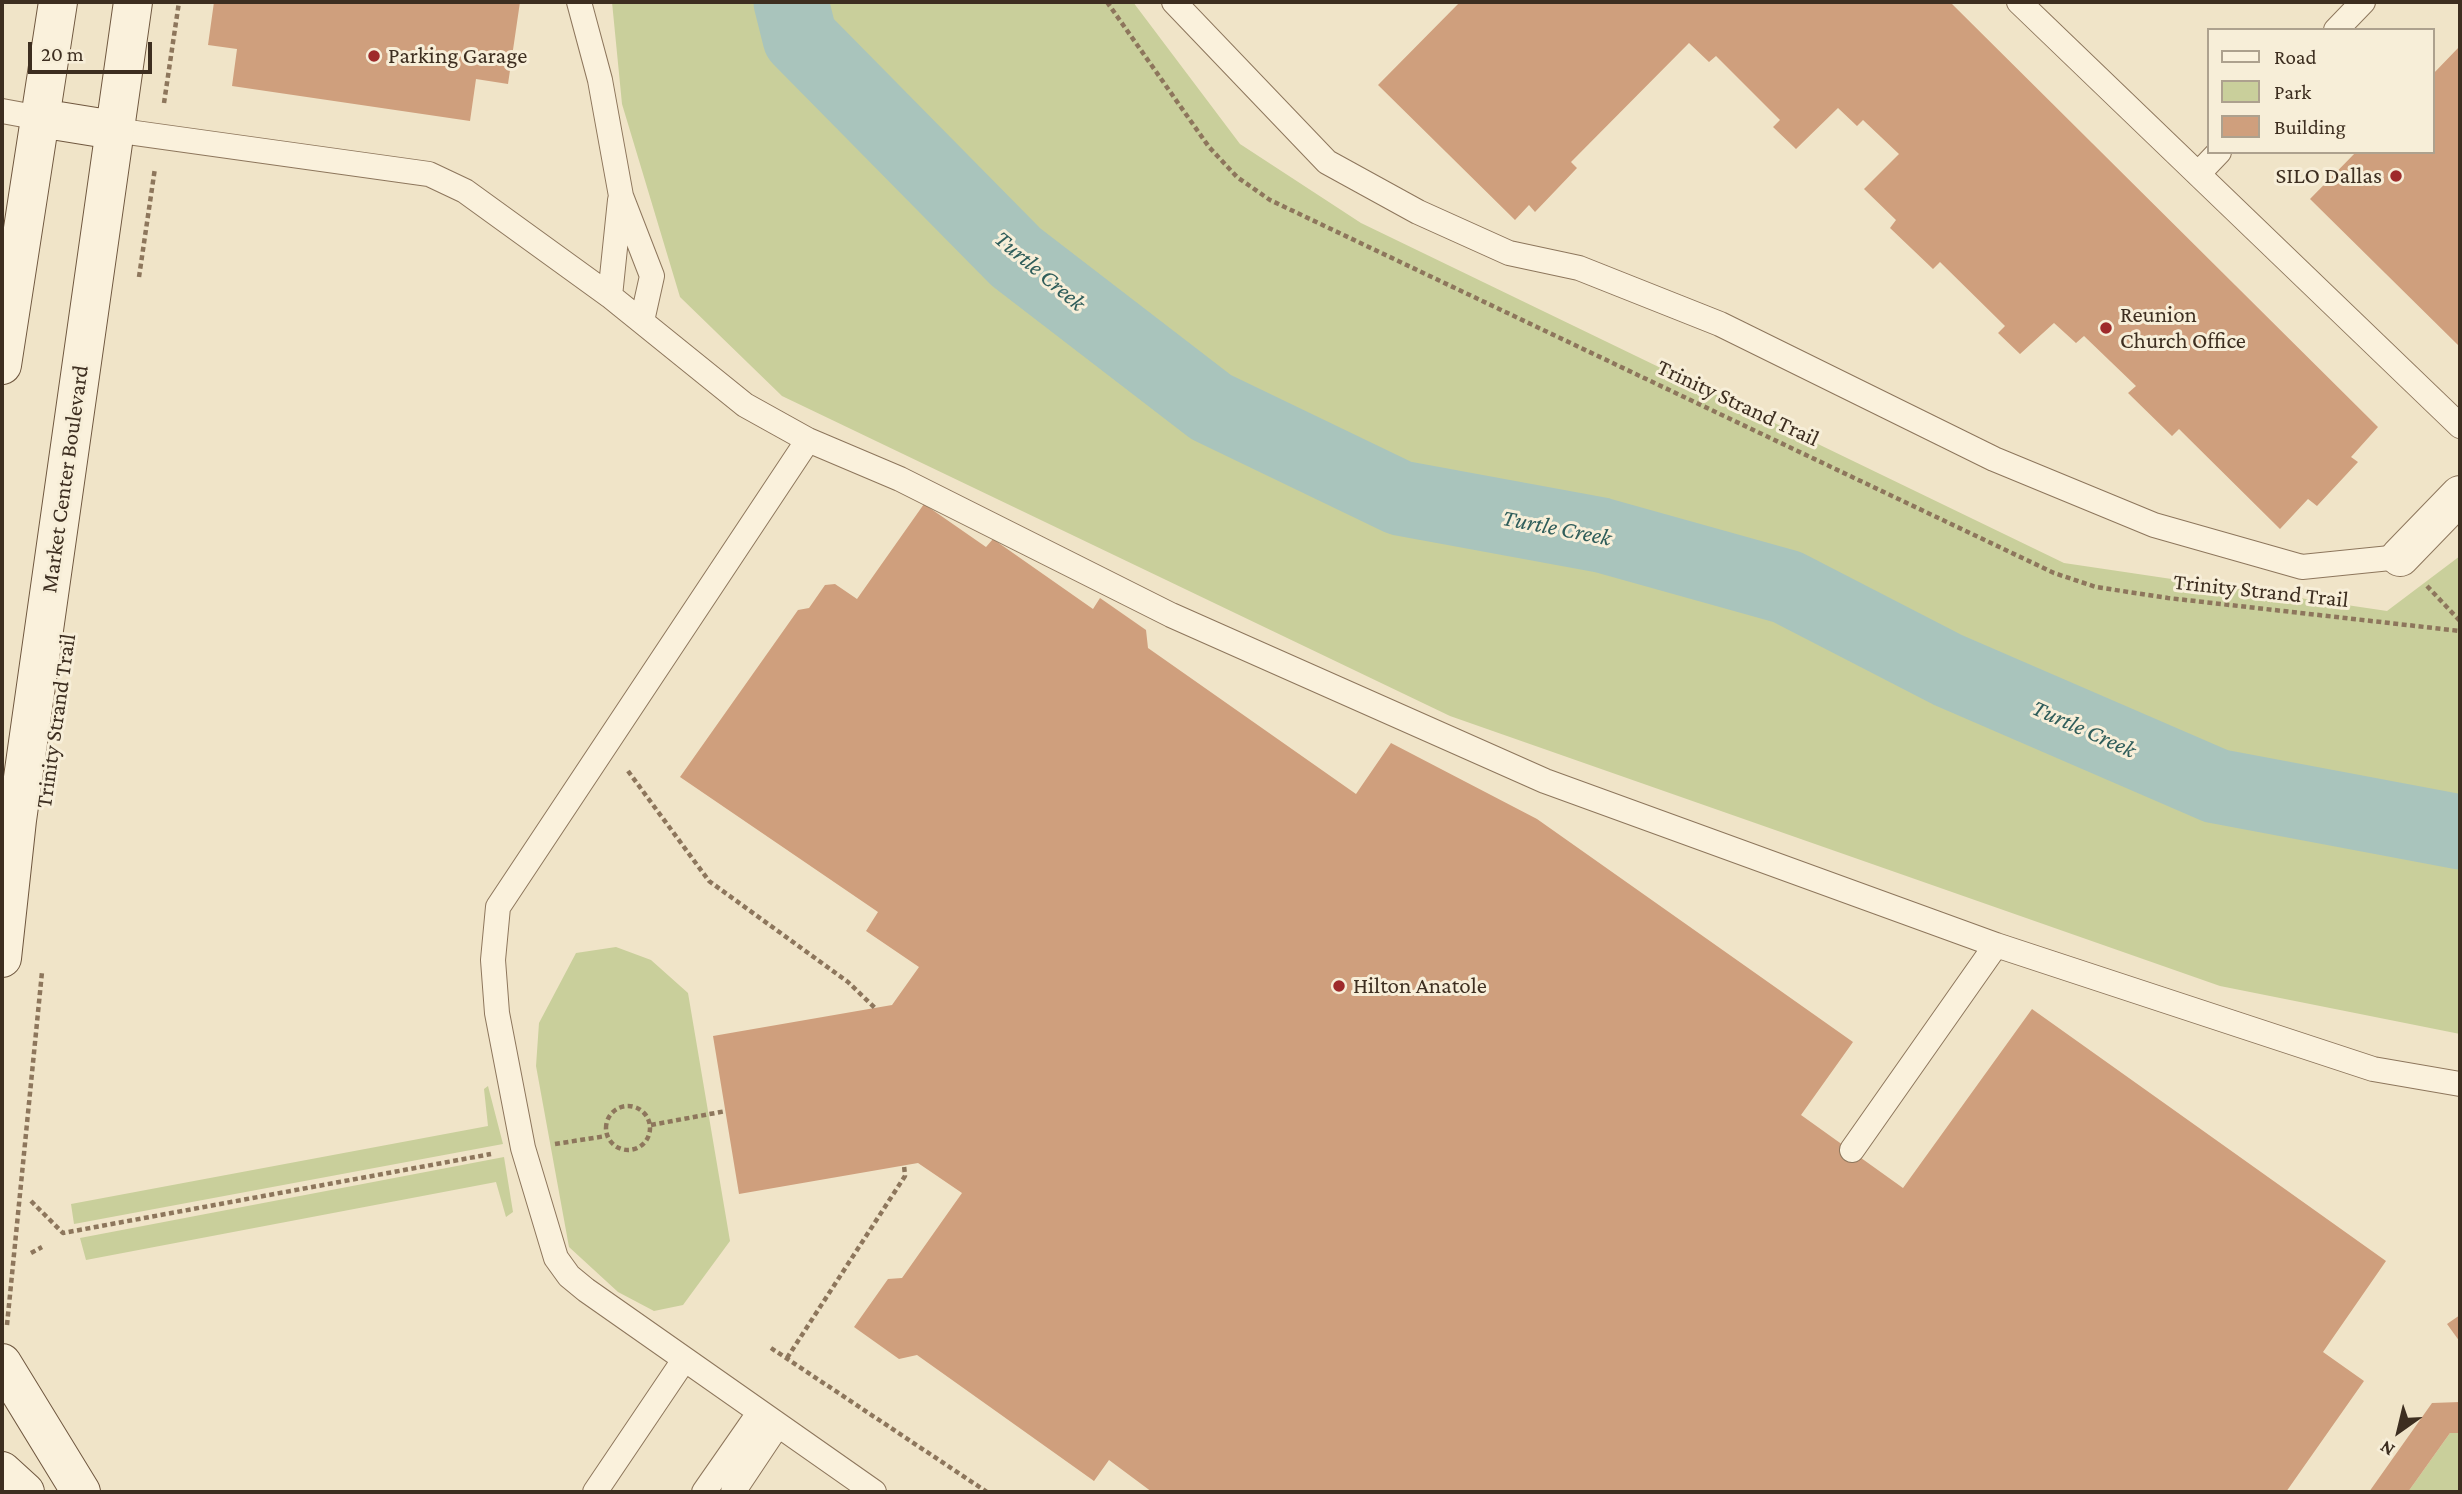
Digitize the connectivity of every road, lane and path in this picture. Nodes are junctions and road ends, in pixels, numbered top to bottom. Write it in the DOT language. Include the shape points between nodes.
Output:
graph roads {
  1 [pos="58,2"];
  2 [pos="133,2"];
  3 [pos="179,2"];
  4 [pos="579,2"];
  5 [pos="1107,2"];
  6 [pos="1174,2"];
  7 [pos="2019,2"];
  8 [pos="2363,2"];
  9 [pos="2338,28"];
  10 [pos="2,111"];
  11 [pos="40,118"];
  12 [pos="114,130"];
  13 [pos="159,135"];
  14 [pos="2217,154"];
  15 [pos="2198,174"];
  16 [pos="621,196"];
  17 [pos="137,285"];
  18 [pos="610,296"];
  19 [pos="642,321"];
  20 [pos="2,365"];
  21 [pos="2460,426"];
  22 [pos="808,440"];
  23 [pos="2460,495"];
  24 [pos="2400,557"];
  25 [pos="2460,621"];
  26 [pos="2460,631"];
  27 [pos="626,768"];
  28 [pos="1996,945"];
  29 [pos="2,958"];
  30 [pos="43,967"];
  31 [pos="875,1008"];
  32 [pos="2460,1084"];
  33 [pos="726,1111"];
  34 [pos="651,1125"];
  35 [pos="606,1136"];
  36 [pos="523,1148"];
  37 [pos="1852,1150"];
  38 [pos="904,1165"];
  39 [pos="31,1201"];
  40 [pos="42,1247"];
  41 [pos="31,1253"];
  42 [pos="7,1324"];
  43 [pos="771,1348"];
  44 [pos="787,1358"];
  45 [pos="684,1360"];
  46 [pos="2,1363"];
  47 [pos="768,1420"];
  48 [pos="2,1471"];
  49 [pos="25,1492"];
  50 [pos="81,1492"];
  51 [pos="595,1492"];
  52 [pos="704,1492"];
  53 [pos="733,1492"];
  54 [pos="874,1492"];
  55 [pos="986,1492"];
  1 -- 11 [label="street"];
  2 -- 12 [label="street, Market Center Boulevard"];
  3 -- 13 [label="path"];
  4 -- 16 [label="lane" via="600,80"];
  5 -- 26 [label="path, Trinity Strand Trail" via="1209,147 1237,177 1270,200 2054,573 2096,587 2168,598"];
  6 -- 24 [label="lane" via="1327,162 1418,212 1497,248 1579,268 1720,324 1994,459 2154,525 2302,567"];
  7 -- 15 [label="lane"];
  8 -- 9 [label="lane"];
  10 -- 11 [label="lane"];
  11 -- 12 [label="street"];
  11 -- 20 [label="street"];
  12 -- 13 [label="lane"];
  12 -- 29 [label="street, Market Center Boulevard" via="17,820"];
  13 -- 17 [label="path"];
  13 -- 18 [label="lane" via="429,174 465,191"];
  14 -- 15 [label="lane"];
  15 -- 21 [label="lane"];
  16 -- 18 [label="lane"];
  16 -- 19 [label="lane" via="652,276"];
  18 -- 19 [label="lane"];
  19 -- 22 [label="lane" via="745,405"];
  22 -- 28 [label="lane" via="900,478 1171,615 1545,781"];
  22 -- 36 [label="lane" via="498,907 493,960 497,1013"];
  23 -- 24 [label="street"];
  24 -- 25 [label="path"];
  27 -- 31 [label="path" via="709,881 848,982"];
  28 -- 32 [label="lane" via="2373,1069"];
  28 -- 37 [label="lane"];
  30 -- 42 [label="path"];
  33 -- 34 [label="path"];
  34 -- 35 [label="path" via="647,1142 631,1151"];
  34 -- 35 [label="path" via="641,1110 625,1105 611,1114"];
  35 -- 36 [label="path"];
  36 -- 39 [label="path" via="63,1233"];
  36 -- 45 [label="lane" via="548,1240 569,1276"];
  38 -- 44 [label="path" via="905,1176"];
  40 -- 41 [label="path"];
  43 -- 44 [label="path"];
  44 -- 55 [label="path"];
  45 -- 47 [label="lane"];
  45 -- 51 [label="lane"];
  46 -- 50 [label="street"];
  47 -- 52 [label="lane"];
  47 -- 53 [label="lane"];
  47 -- 54 [label="lane"];
  48 -- 49 [label="street"];
}
